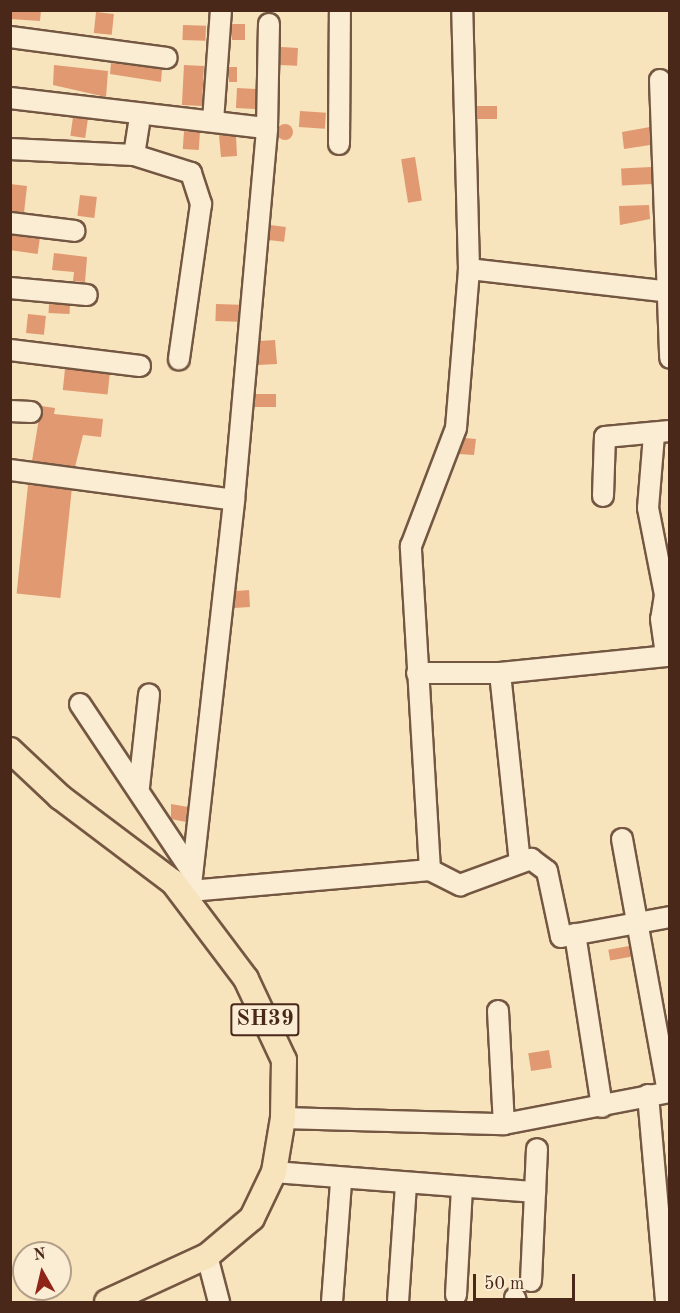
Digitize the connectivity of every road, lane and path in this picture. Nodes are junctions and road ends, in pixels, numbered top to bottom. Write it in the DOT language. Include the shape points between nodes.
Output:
graph roads {
  1 [pos="220,10"];
  2 [pos="340,10"];
  3 [pos="462,10"];
  4 [pos="269,24"];
  5 [pos="10,37"];
  6 [pos="167,58"];
  7 [pos="660,80"];
  8 [pos="10,98"];
  9 [pos="213,122"];
  10 [pos="139,124"];
  11 [pos="267,128"];
  12 [pos="339,144"];
  13 [pos="10,149"];
  14 [pos="134,155"];
  15 [pos="10,223"];
  16 [pos="75,231"];
  17 [pos="469,269"];
  18 [pos="10,288"];
  19 [pos="668,292"];
  20 [pos="87,295"];
  21 [pos="10,350"];
  22 [pos="669,358"];
  23 [pos="179,359"];
  24 [pos="140,366"];
  25 [pos="10,411"];
  26 [pos="31,412"];
  27 [pos="662,433"];
  28 [pos="10,470"];
  29 [pos="603,495"];
  30 [pos="234,500"];
  31 [pos="668,653"];
  32 [pos="417,673"];
  33 [pos="500,673"];
  34 [pos="149,695"];
  35 [pos="80,704"];
  36 [pos="10,750"];
  37 [pos="139,788"];
  38 [pos="622,838"];
  39 [pos="520,862"];
  40 [pos="430,870"];
  41 [pos="191,888"];
  42 [pos="669,917"];
  43 [pos="639,920"];
  44 [pos="575,934"];
  45 [pos="498,1011"];
  46 [pos="669,1092"];
  47 [pos="648,1095"];
  48 [pos="602,1107"];
  49 [pos="283,1118"];
  50 [pos="504,1124"];
  51 [pos="537,1149"];
  52 [pos="274,1172"];
  53 [pos="341,1181"];
  54 [pos="406,1185"];
  55 [pos="462,1188"];
  56 [pos="535,1192"];
  57 [pos="207,1256"];
  58 [pos="531,1281"];
  59 [pos="456,1295"];
  60 [pos="143,1297"];
  61 [pos="107,1302"];
  62 [pos="219,1302"];
  63 [pos="332,1302"];
  64 [pos="398,1302"];
  65 [pos="666,1302"];
  1 -- 9 [label="street"];
  2 -- 12 [label="street"];
  3 -- 17 [label="street"];
  4 -- 11 [label="street"];
  5 -- 6 [label="street"];
  7 -- 19 [label="street"];
  8 -- 9 [label="street"];
  9 -- 11 [label="street"];
  10 -- 14 [label="street"];
  11 -- 30 [label="street"];
  13 -- 14 [label="street"];
  14 -- 23 [label="street" via="191,173 200,187"];
  15 -- 16 [label="street"];
  17 -- 19 [label="street"];
  17 -- 32 [label="street" via="456,428 411,546"];
  18 -- 20 [label="street"];
  19 -- 22 [label="street"];
  21 -- 24 [label="street"];
  25 -- 26 [label="street"];
  27 -- 29 [label="street" via="605,436"];
  27 -- 31 [label="street" via="648,508 665,595 661,619"];
  28 -- 30 [label="street"];
  30 -- 41 [label="street"];
  31 -- 33 [label="street"];
  32 -- 33 [label="street"];
  32 -- 40 [label="street"];
  33 -- 39 [label="street"];
  34 -- 37 [label="street"];
  35 -- 37 [label="street"];
  36 -- 41 [label="main road, SH39" via="60,797 173,882"];
  37 -- 41 [label="street"];
  38 -- 43 [label="street"];
  39 -- 40 [label="street" via="460,885"];
  39 -- 44 [label="street" via="543,863 559,935"];
  40 -- 41 [label="street"];
  41 -- 49 [label="main road, SH39" via="246,979 284,1060"];
  42 -- 43 [label="street"];
  43 -- 44 [label="street"];
  43 -- 46 [label="street"];
  44 -- 48 [label="street"];
  45 -- 50 [label="street"];
  46 -- 47 [label="street"];
  47 -- 48 [label="street"];
  47 -- 65 [label="street"];
  48 -- 50 [label="street"];
  49 -- 50 [label="street"];
  49 -- 52 [label="main road, SH39"];
  51 -- 56 [label="street"];
  52 -- 53 [label="street"];
  52 -- 57 [label="main road, SH39" via="252,1218"];
  53 -- 54 [label="street"];
  53 -- 63 [label="street"];
  54 -- 55 [label="street"];
  54 -- 64 [label="street"];
  55 -- 56 [label="street"];
  55 -- 59 [label="street"];
  56 -- 58 [label="street"];
  57 -- 60 [label="main road, SH39"];
  57 -- 62 [label="street"];
  60 -- 61 [label="main road, SH39"];
}
